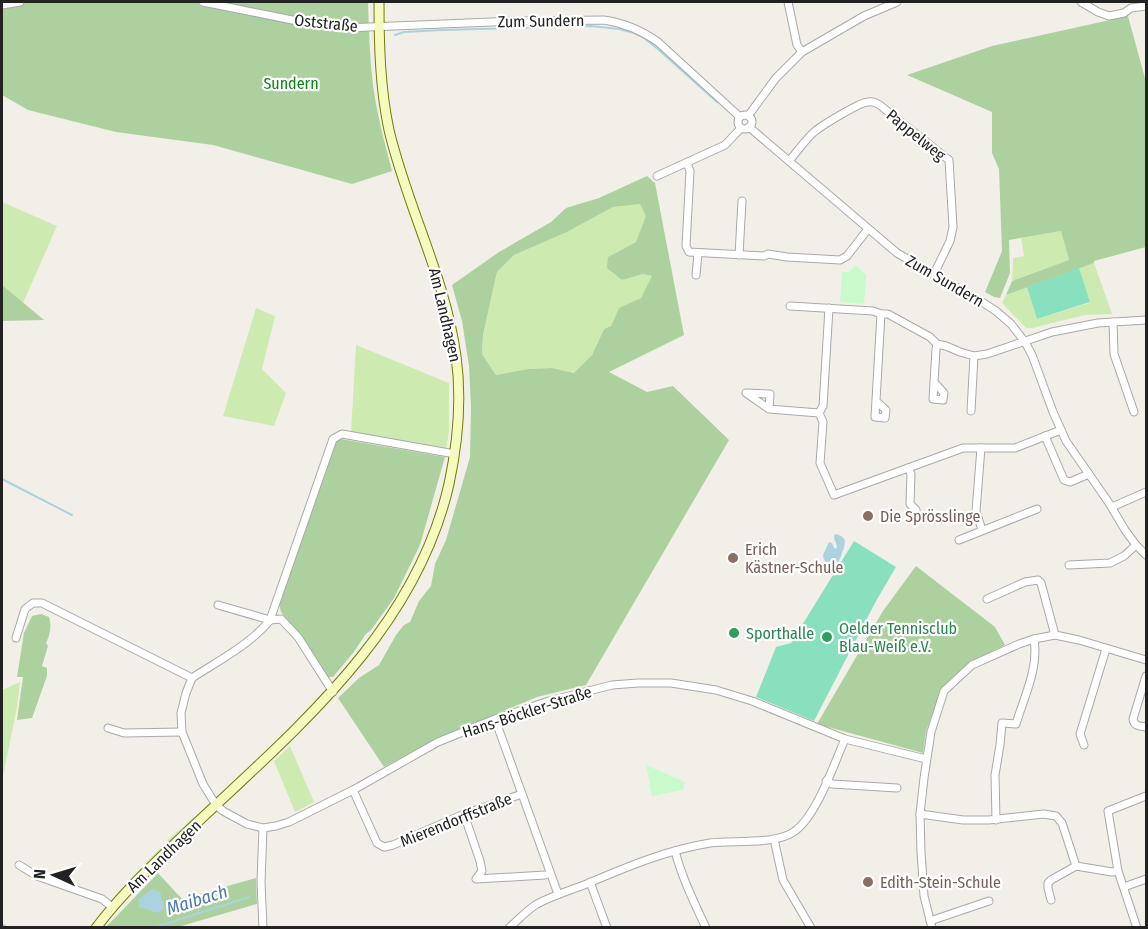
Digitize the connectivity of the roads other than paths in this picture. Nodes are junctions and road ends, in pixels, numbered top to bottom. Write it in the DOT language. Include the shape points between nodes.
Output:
graph roads {
  1 [pos="20,2"];
  2 [pos="203,2"];
  3 [pos="379,2"];
  4 [pos="788,2"];
  5 [pos="897,2"];
  6 [pos="1081,2"];
  7 [pos="2,5"];
  8 [pos="1146,6"];
  9 [pos="379,26"];
  10 [pos="802,52"];
  11 [pos="744,117"];
  12 [pos="749,127"];
  13 [pos="741,128"];
  14 [pos="789,161"];
  15 [pos="687,163"];
  16 [pos="657,176"];
  17 [pos="742,201"];
  18 [pos="868,230"];
  19 [pos="698,253"];
  20 [pos="739,255"];
  21 [pos="934,274"];
  22 [pos="696,275"];
  23 [pos="790,306"];
  24 [pos="829,308"];
  25 [pos="880,314"];
  26 [pos="1146,320"];
  27 [pos="1113,322"];
  28 [pos="1025,342"];
  29 [pos="937,344"];
  30 [pos="974,356"];
  31 [pos="934,382"];
  32 [pos="876,401"];
  33 [pos="769,410"];
  34 [pos="971,411"];
  35 [pos="1134,412"];
  36 [pos="819,413"];
  37 [pos="1061,430"];
  38 [pos="1046,436"];
  39 [pos="981,448"];
  40 [pos="454,454"];
  41 [pos="908,468"];
  42 [pos="1089,474"];
  43 [pos="1146,492"];
  44 [pos="1112,507"];
  45 [pos="1037,509"];
  46 [pos="916,510"];
  47 [pos="982,530"];
  48 [pos="959,540"];
  49 [pos="1136,545"];
  50 [pos="1146,555"];
  51 [pos="1069,565"];
  52 [pos="987,599"];
  53 [pos="218,605"];
  54 [pos="270,620"];
  55 [pos="1055,635"];
  56 [pos="16,638"];
  57 [pos="1034,639"];
  58 [pos="1106,649"];
  59 [pos="1146,660"];
  60 [pos="1146,676"];
  61 [pos="192,678"];
  62 [pos="333,692"];
  63 [pos="495,719"];
  64 [pos="1146,727"];
  65 [pos="108,728"];
  66 [pos="182,732"];
  67 [pos="845,739"];
  68 [pos="1084,745"];
  69 [pos="926,759"];
  70 [pos="826,781"];
  71 [pos="897,788"];
  72 [pos="353,790"];
  73 [pos="522,794"];
  74 [pos="1146,796"];
  75 [pos="216,805"];
  76 [pos="464,814"];
  77 [pos="920,814"];
  78 [pos="996,820"];
  79 [pos="263,828"];
  80 [pos="774,839"];
  81 [pos="675,851"];
  82 [pos="20,865"];
  83 [pos="1076,866"];
  84 [pos="1118,871"];
  85 [pos="545,875"];
  86 [pos="1146,879"];
  87 [pos="590,882"];
  88 [pos="1124,887"];
  89 [pos="558,894"];
  90 [pos="1051,900"];
  91 [pos="989,901"];
  92 [pos="112,907"];
  93 [pos="931,924"];
  94 [pos="96,927"];
  95 [pos="263,927"];
  96 [pos="509,927"];
  97 [pos="607,927"];
  98 [pos="706,927"];
  99 [pos="811,927"];
  100 [pos="1137,927"];
  1 -- 7 [label="street"];
  2 -- 9 [label="street, Oststraße" via="308,23 345,28"];
  3 -- 9 [label="street, Am Landhagen"];
  4 -- 10 [label="street"];
  5 -- 10 [label="street"];
  6 -- 8 [label="street" via="1108,16"];
  9 -- 11 [label="street, Zum Sundern" via="604,20 630,25 658,42"];
  9 -- 40 [label="street, Am Landhagen" via="389,129 446,303 457,359 458,429"];
  10 -- 11 [label="street"];
  11 -- 12 [label="street" via="751,119"];
  11 -- 13 [label="street" via="738,120"];
  12 -- 13 [label="street"];
  12 -- 14 [label="street, Zum Sundern"];
  13 -- 15 [label="street" via="725,145"];
  14 -- 18 [label="street, Zum Sundern"];
  14 -- 21 [label="street, Pappelweg" via="814,132 862,103 881,106 949,160 952,226 950,241"];
  15 -- 16 [label="street"];
  15 -- 19 [label="street" via="690,171 686,246 689,252"];
  17 -- 20 [label="street"];
  18 -- 20 [label="street" via="840,260"];
  18 -- 21 [label="street, Zum Sundern" via="897,253"];
  19 -- 20 [label="street"];
  19 -- 22 [label="street"];
  21 -- 28 [label="street, Zum Sundern" via="996,311"];
  23 -- 24 [label="street"];
  24 -- 25 [label="street"];
  24 -- 36 [label="street" via="823,406"];
  25 -- 29 [label="street" via="888,314"];
  25 -- 32 [label="street"];
  26 -- 27 [label="street"];
  27 -- 28 [label="street" via="1052,332"];
  27 -- 35 [label="street" via="1114,354"];
  28 -- 30 [label="street"];
  28 -- 37 [label="street, Zum Sundern"];
  29 -- 30 [label="street"];
  29 -- 31 [label="street"];
  30 -- 34 [label="street"];
  33 -- 36 [label="street"];
  36 -- 41 [label="street" via="823,422 820,463 834,495"];
  37 -- 38 [label="street"];
  37 -- 42 [label="street, Zum Sundern"];
  38 -- 39 [label="street" via="1015,448"];
  38 -- 42 [label="street" via="1064,480 1070,482"];
  39 -- 41 [label="street" via="963,447"];
  39 -- 47 [label="street" via="976,511"];
  40 -- 54 [label="street" via="342,434 333,440"];
  40 -- 62 [label="street, Am Landhagen" via="443,509 428,549 402,600"];
  41 -- 46 [label="street" via="910,504"];
  42 -- 44 [label="street, Zum Sundern"];
  43 -- 44 [label="street"];
  44 -- 49 [label="street, Zum Sundern"];
  45 -- 47 [label="street"];
  47 -- 48 [label="street"];
  49 -- 50 [label="street, Zum Sundern"];
  49 -- 51 [label="street" via="1110,563"];
  52 -- 55 [label="street" via="1038,580"];
  53 -- 54 [label="street"];
  54 -- 61 [label="street" via="262,630"];
  54 -- 62 [label="street" via="281,619 297,637"];
  55 -- 57 [label="street"];
  55 -- 58 [label="street"];
  56 -- 61 [label="street" via="25,609 42,603"];
  57 -- 69 [label="street" via="972,665 944,691"];
  57 -- 78 [label="street" via="1035,661 1016,724 1002,723 995,775"];
  58 -- 59 [label="street"];
  58 -- 68 [label="street" via="1080,734"];
  60 -- 64 [label="street" via="1133,719 1136,725"];
  61 -- 66 [label="street" via="181,714"];
  62 -- 75 [label="street, Am Landhagen"];
  63 -- 67 [label="street, Hans-Böckler-Straße" via="612,685 671,683 749,700"];
  63 -- 72 [label="street, Hans-Böckler-Straße" via="438,742"];
  63 -- 73 [label="street, Mierendorffstraße"];
  65 -- 66 [label="street" via="124,733"];
  66 -- 75 [label="street"];
  67 -- 69 [label="street, Hans-Böckler-Straße"];
  67 -- 70 [label="street"];
  69 -- 77 [label="street"];
  70 -- 71 [label="street"];
  70 -- 80 [label="street" via="816,804 797,830"];
  72 -- 76 [label="street, Mierendorffstraße" via="377,843 384,847"];
  72 -- 79 [label="street, Hans-Böckler-Straße" via="289,822"];
  73 -- 76 [label="street, Mierendorffstraße"];
  73 -- 89 [label="street, Mierendorffstraße"];
  74 -- 84 [label="street" via="1108,812"];
  75 -- 79 [label="street" via="231,817"];
  75 -- 92 [label="street, Am Landhagen"];
  76 -- 85 [label="street" via="482,871 476,879"];
  77 -- 78 [label="street"];
  77 -- 93 [label="street" via="924,896"];
  78 -- 83 [label="street" via="1056,816"];
  79 -- 95 [label="street"];
  80 -- 81 [label="street" via="710,843"];
  80 -- 99 [label="street" via="783,880"];
  81 -- 87 [label="street"];
  81 -- 98 [label="street" via="687,889"];
  82 -- 92 [label="street" via="37,876 102,899"];
  83 -- 84 [label="street"];
  83 -- 90 [label="street" via="1048,883"];
  84 -- 88 [label="street"];
  86 -- 88 [label="street"];
  87 -- 89 [label="street"];
  87 -- 97 [label="street"];
  88 -- 100 [label="street"];
  89 -- 96 [label="street" via="536,905"];
  91 -- 93 [label="street"];
  92 -- 94 [label="street, Am Landhagen"];
}
